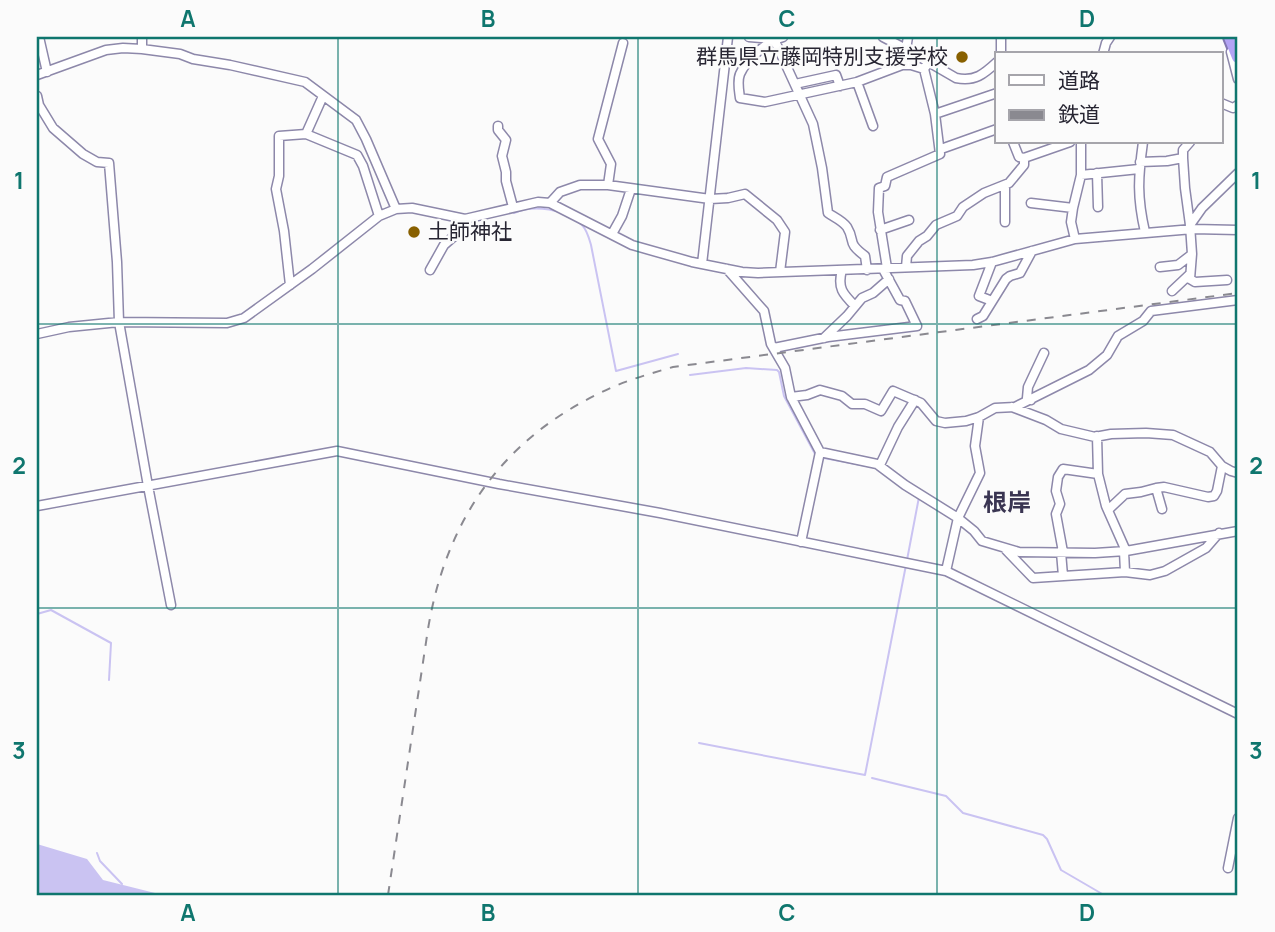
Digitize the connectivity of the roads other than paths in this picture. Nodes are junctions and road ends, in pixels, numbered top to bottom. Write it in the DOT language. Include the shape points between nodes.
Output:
graph roads {
  1 [pos="40,37"];
  2 [pos="142,37"];
  3 [pos="728,37"];
  4 [pos="749,37"];
  5 [pos="883,37"];
  6 [pos="908,37"];
  7 [pos="1231,37"];
  8 [pos="779,38"];
  9 [pos="623,43"];
  10 [pos="1238,44"];
  11 [pos="142,48"];
  12 [pos="906,49"];
  13 [pos="1238,57"];
  14 [pos="995,64"];
  15 [pos="926,66"];
  16 [pos="47,72"];
  17 [pos="37,75"];
  18 [pos="1238,79"];
  19 [pos="857,82"];
  20 [pos="795,84"];
  21 [pos="840,86"];
  22 [pos="799,95"];
  23 [pos="995,95"];
  24 [pos="37,96"];
  25 [pos="323,96"];
  26 [pos="1222,103"];
  27 [pos="1238,105"];
  28 [pos="935,114"];
  29 [pos="498,125"];
  30 [pos="873,126"];
  31 [pos="995,130"];
  32 [pos="306,134"];
  33 [pos="1014,144"];
  34 [pos="1064,144"];
  35 [pos="1081,144"];
  36 [pos="1143,144"];
  37 [pos="1188,144"];
  38 [pos="941,149"];
  39 [pos="1024,158"];
  40 [pos="1183,158"];
  41 [pos="1139,166"];
  42 [pos="1097,173"];
  43 [pos="1238,173"];
  44 [pos="1081,174"];
  45 [pos="608,185"];
  46 [pos="1005,185"];
  47 [pos="631,189"];
  48 [pos="710,199"];
  49 [pos="550,203"];
  50 [pos="1031,203"];
  51 [pos="513,207"];
  52 [pos="1098,207"];
  53 [pos="1073,208"];
  54 [pos="396,209"];
  55 [pos="379,216"];
  56 [pos="465,219"];
  57 [pos="908,220"];
  58 [pos="1005,222"];
  59 [pos="1190,227"];
  60 [pos="880,230"];
  61 [pos="1238,230"];
  62 [pos="1145,232"];
  63 [pos="612,234"];
  64 [pos="1075,239"];
  65 [pos="1032,251"];
  66 [pos="1192,255"];
  67 [pos="992,262"];
  68 [pos="702,264"];
  69 [pos="906,267"];
  70 [pos="1160,267"];
  71 [pos="727,269"];
  72 [pos="885,269"];
  73 [pos="430,270"];
  74 [pos="842,270"];
  75 [pos="867,270"];
  76 [pos="780,272"];
  77 [pos="1189,275"];
  78 [pos="889,279"];
  79 [pos="1227,281"];
  80 [pos="290,285"];
  81 [pos="1172,290"];
  82 [pos="1238,300"];
  83 [pos="992,301"];
  84 [pos="855,306"];
  85 [pos="977,318"];
  86 [pos="119,322"];
  87 [pos="37,334"];
  88 [pos="823,338"];
  89 [pos="774,348"];
  90 [pos="1044,353"];
  91 [pos="791,397"];
  92 [pos="915,400"];
  93 [pos="1031,400"];
  94 [pos="1012,407"];
  95 [pos="979,417"];
  96 [pos="1097,436"];
  97 [pos="820,452"];
  98 [pos="880,466"];
  99 [pos="1222,466"];
  100 [pos="1238,472"];
  101 [pos="1098,474"];
  102 [pos="148,486"];
  103 [pos="1156,488"];
  104 [pos="37,506"];
  105 [pos="1162,509"];
  106 [pos="1108,510"];
  107 [pos="958,519"];
  108 [pos="1238,531"];
  109 [pos="1219,533"];
  110 [pos="801,542"];
  111 [pos="1005,549"];
  112 [pos="1125,551"];
  113 [pos="1062,552"];
  114 [pos="946,571"];
  115 [pos="1125,572"];
  116 [pos="1063,576"];
  117 [pos="171,605"];
  118 [pos="1238,714"];
  119 [pos="1238,818"];
  120 [pos="1228,868"];
  1 -- 16 [label="street"];
  2 -- 11 [label="street"];
  3 -- 48 [label="street"];
  4 -- 8 [label="street"];
  5 -- 12 [label="street"];
  6 -- 12 [label="street"];
  7 -- 10 [label="street"];
  7 -- 13 [label="highway"];
  7 -- 18 [label="street"];
  8 -- 20 [label="street"];
  8 -- 22 [label="street" via="758,51 739,75 740,97 765,102"];
  9 -- 45 [label="street" via="598,139 611,164"];
  11 -- 16 [label="street" via="106,50"];
  11 -- 25 [label="street" via="305,82"];
  12 -- 15 [label="street"];
  14 -- 15 [label="street" via="981,76 965,80"];
  15 -- 19 [label="street" via="902,65"];
  15 -- 28 [label="street"];
  16 -- 17 [label="street"];
  19 -- 21 [label="street"];
  19 -- 30 [label="street"];
  20 -- 21 [label="street" via="835,75"];
  20 -- 22 [label="street"];
  21 -- 22 [label="street"];
  22 -- 75 [label="street" via="813,124 828,213 848,228 852,246 865,256"];
  23 -- 28 [label="street"];
  24 -- 86 [label="street" via="53,128 83,154 109,163"];
  25 -- 32 [label="street"];
  25 -- 54 [label="street" via="356,120"];
  26 -- 27 [label="street"];
  28 -- 38 [label="street"];
  29 -- 51 [label="street" via="506,140 502,156"];
  31 -- 38 [label="street"];
  32 -- 55 [label="street" via="357,155"];
  32 -- 80 [label="street" via="279,136 276,189"];
  33 -- 39 [label="street"];
  34 -- 39 [label="street"];
  35 -- 44 [label="street"];
  36 -- 41 [label="street"];
  37 -- 40 [label="street"];
  38 -- 60 [label="street" via="940,154 887,177 885,186 879,188"];
  39 -- 46 [label="street"];
  40 -- 41 [label="street"];
  40 -- 59 [label="street"];
  41 -- 42 [label="street"];
  41 -- 62 [label="street"];
  42 -- 44 [label="street"];
  42 -- 52 [label="street"];
  43 -- 59 [label="street" via="1202,208"];
  44 -- 53 [label="street"];
  45 -- 47 [label="street"];
  45 -- 49 [label="street" via="580,185 560,192"];
  46 -- 58 [label="street"];
  46 -- 69 [label="street" via="984,193 957,216 936,225 907,256"];
  47 -- 48 [label="street"];
  47 -- 63 [label="street"];
  48 -- 68 [label="street"];
  48 -- 76 [label="street" via="745,194 777,220 785,232"];
  49 -- 51 [label="street"];
  49 -- 63 [label="street"];
  50 -- 53 [label="street"];
  51 -- 56 [label="street"];
  53 -- 64 [label="street"];
  54 -- 55 [label="street"];
  54 -- 56 [label="street"];
  55 -- 80 [label="street"];
  56 -- 73 [label="street"];
  57 -- 60 [label="street"];
  59 -- 61 [label="street"];
  59 -- 62 [label="street"];
  59 -- 66 [label="street"];
  60 -- 72 [label="street"];
  62 -- 64 [label="street"];
  63 -- 68 [label="street" via="632,245"];
  64 -- 65 [label="street"];
  65 -- 67 [label="street"];
  65 -- 83 [label="street" via="1020,273 1006,279"];
  66 -- 70 [label="street" via="1178,265"];
  66 -- 77 [label="street"];
  67 -- 69 [label="street"];
  67 -- 83 [label="street" via="979,296"];
  68 -- 71 [label="street"];
  69 -- 72 [label="street"];
  71 -- 76 [label="street"];
  71 -- 89 [label="street" via="764,312"];
  72 -- 75 [label="street"];
  72 -- 78 [label="street"];
  74 -- 75 [label="street"];
  74 -- 76 [label="street"];
  74 -- 84 [label="street" via="842,292"];
  77 -- 79 [label="street" via="1195,282"];
  77 -- 81 [label="street"];
  78 -- 84 [label="street"];
  78 -- 88 [label="street" via="917,326"];
  80 -- 86 [label="street" via="244,318 227,323"];
  82 -- 93 [label="street" via="1151,311 1118,336 1107,355 1089,370"];
  83 -- 85 [label="street"];
  84 -- 88 [label="street"];
  86 -- 87 [label="street"];
  86 -- 102 [label="street"];
  88 -- 89 [label="street"];
  89 -- 91 [label="street" via="785,368"];
  90 -- 93 [label="street" via="1028,387"];
  91 -- 92 [label="street" via="820,390 881,411 893,391"];
  91 -- 97 [label="street"];
  92 -- 95 [label="street" via="945,424"];
  92 -- 98 [label="street"];
  93 -- 94 [label="street"];
  94 -- 95 [label="street" via="995,408"];
  94 -- 96 [label="street" via="1062,429"];
  95 -- 107 [label="street" via="975,446 980,473"];
  96 -- 99 [label="street" via="1173,435 1210,452"];
  96 -- 101 [label="street"];
  97 -- 98 [label="street"];
  97 -- 110 [label="street"];
  98 -- 107 [label="street"];
  99 -- 100 [label="street"];
  99 -- 103 [label="street" via="1214,496"];
  101 -- 106 [label="street"];
  101 -- 113 [label="street" via="1063,469 1058,477 1056,514"];
  102 -- 104 [label="street"];
  102 -- 110 [label="street" via="337,451"];
  102 -- 117 [label="street"];
  103 -- 105 [label="street"];
  103 -- 106 [label="street" via="1125,494"];
  106 -- 112 [label="street"];
  107 -- 111 [label="street" via="982,541"];
  107 -- 114 [label="street"];
  108 -- 109 [label="street"];
  109 -- 112 [label="street"];
  109 -- 115 [label="street" via="1206,548 1165,570 1150,575"];
  110 -- 114 [label="street"];
  111 -- 113 [label="street"];
  111 -- 116 [label="street" via="1033,578"];
  112 -- 113 [label="street"];
  112 -- 115 [label="street"];
  113 -- 116 [label="street"];
  114 -- 118 [label="street"];
  115 -- 116 [label="street"];
  119 -- 120 [label="street"];
}
